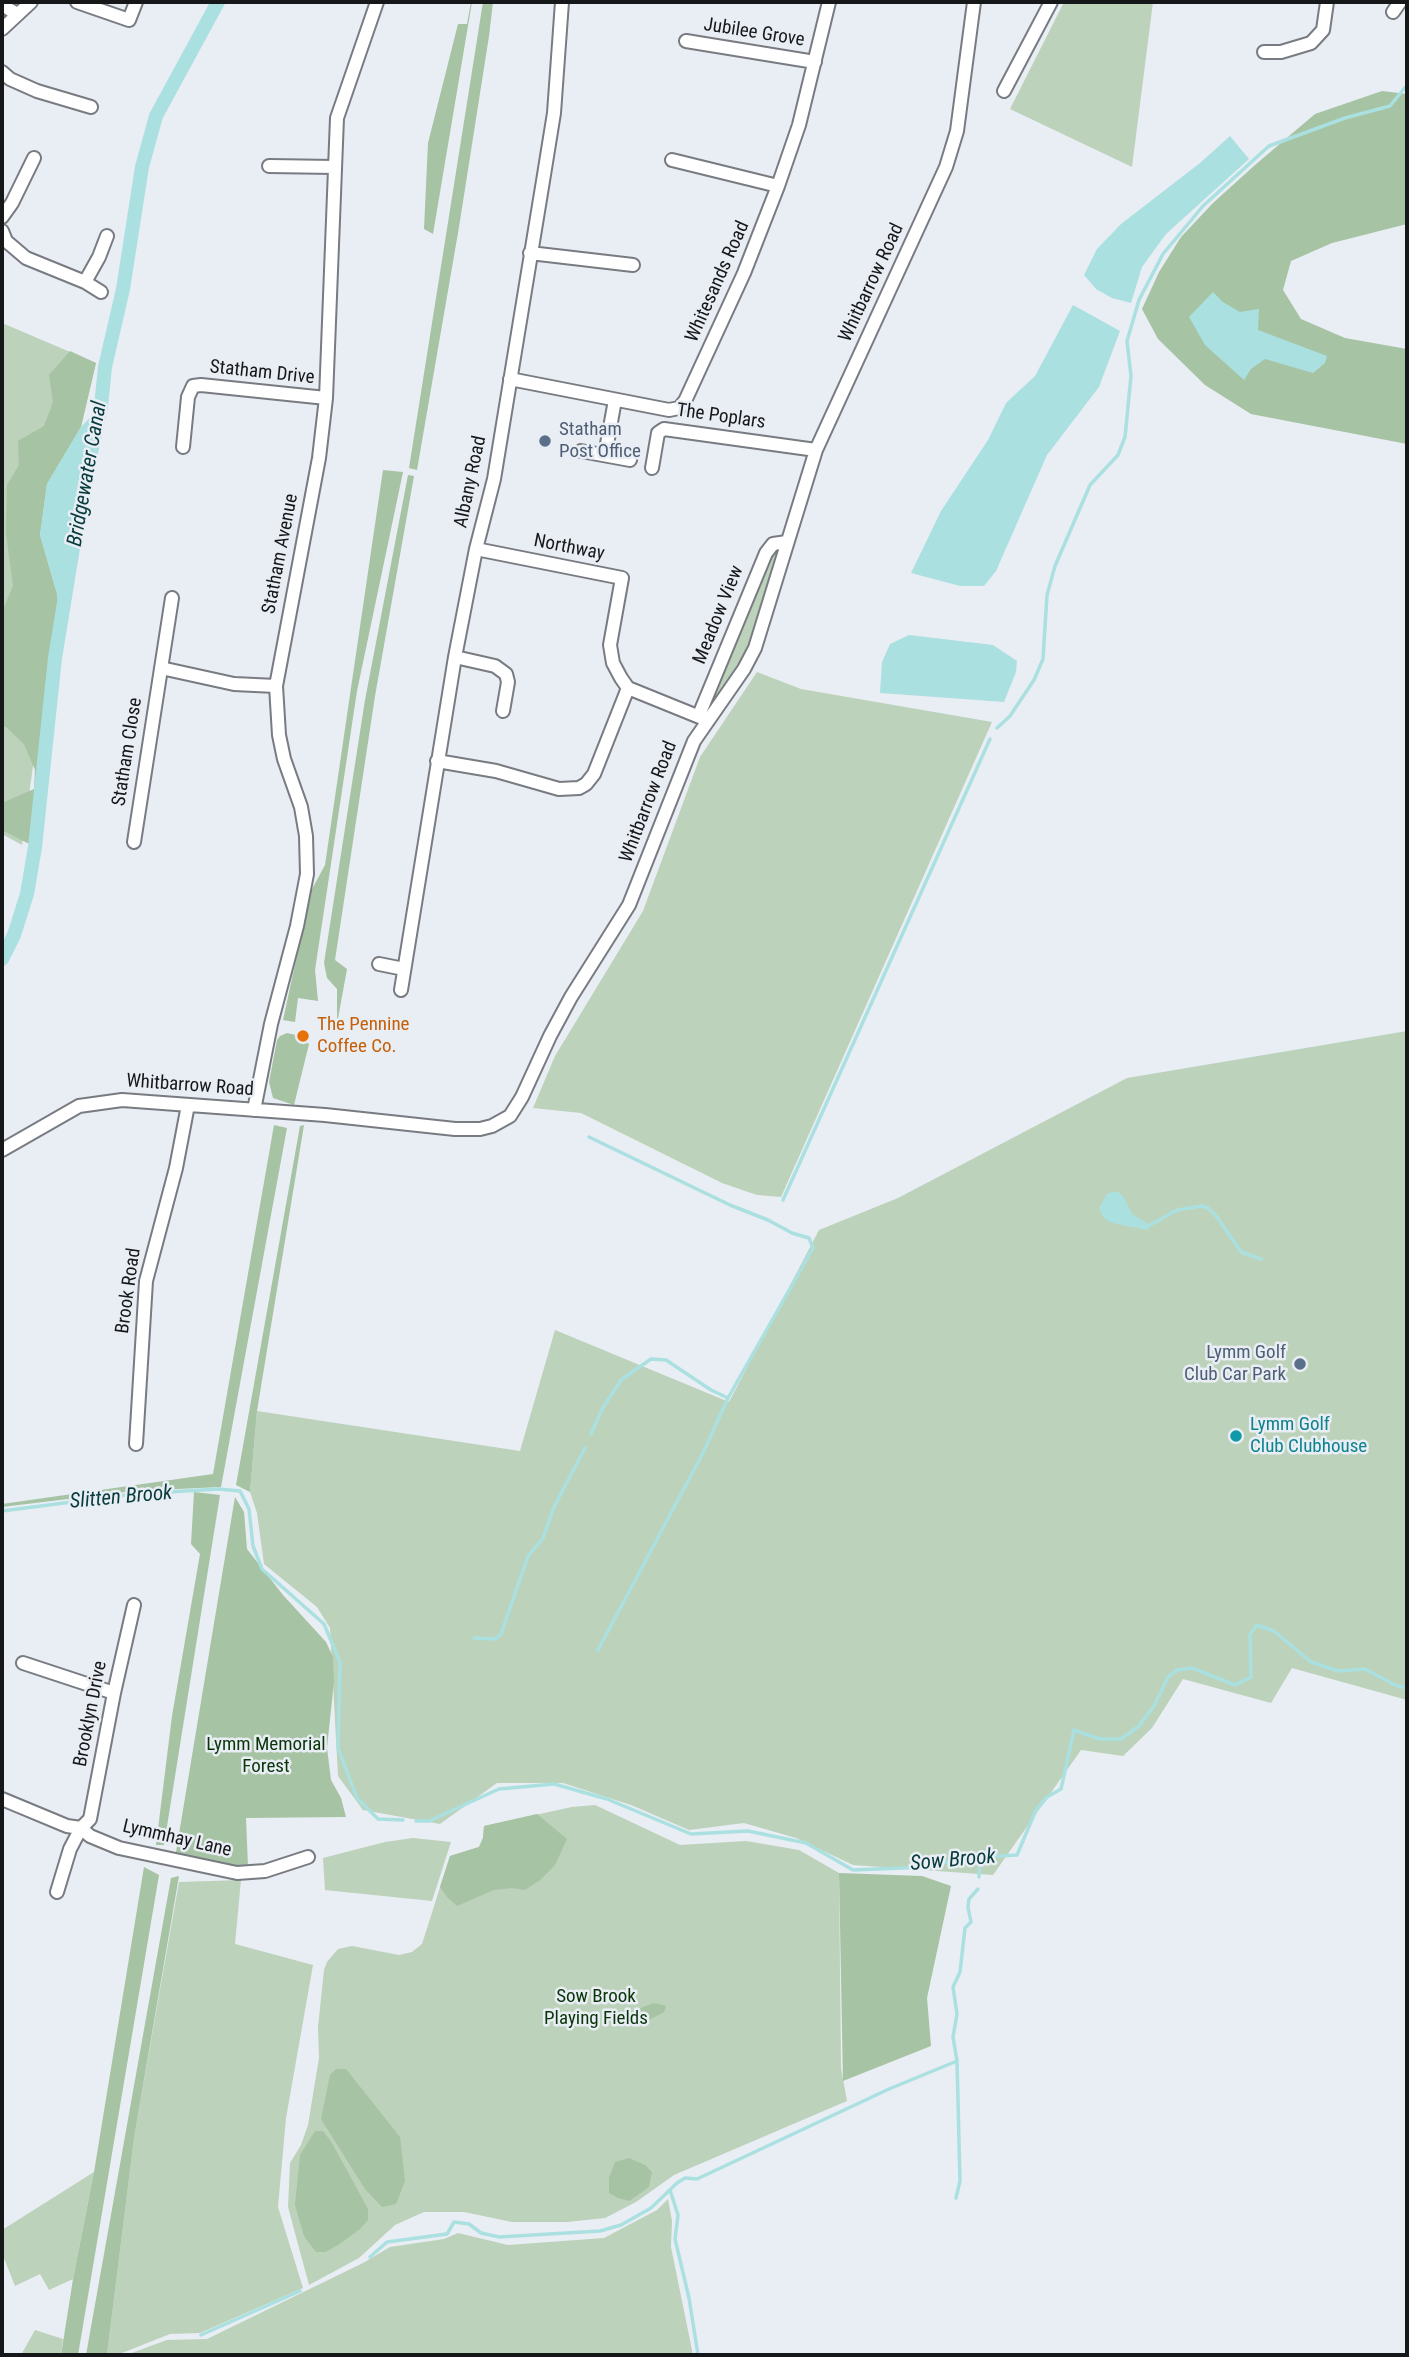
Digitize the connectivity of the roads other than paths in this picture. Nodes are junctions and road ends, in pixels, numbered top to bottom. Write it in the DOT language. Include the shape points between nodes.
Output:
graph roads {
  1 [pos="31,2"];
  2 [pos="77,2"];
  3 [pos="136,2"];
  4 [pos="377,2"];
  5 [pos="562,2"];
  6 [pos="829,2"];
  7 [pos="974,2"];
  8 [pos="1051,2"];
  9 [pos="1327,2"];
  10 [pos="2,5"];
  11 [pos="17,13"];
  12 [pos="2,29"];
  13 [pos="686,41"];
  14 [pos="1264,52"];
  15 [pos="815,62"];
  16 [pos="2,72"];
  17 [pos="1004,91"];
  18 [pos="91,107"];
  19 [pos="34,158"];
  20 [pos="672,160"];
  21 [pos="269,166"];
  22 [pos="335,167"];
  23 [pos="778,186"];
  24 [pos="2,217"];
  25 [pos="107,236"];
  26 [pos="3,241"];
  27 [pos="530,253"];
  28 [pos="633,265"];
  29 [pos="85,282"];
  30 [pos="101,292"];
  31 [pos="510,379"];
  32 [pos="326,398"];
  33 [pos="615,400"];
  34 [pos="183,447"];
  35 [pos="816,450"];
  36 [pos="581,451"];
  37 [pos="605,455"];
  38 [pos="630,460"];
  39 [pos="652,468"];
  40 [pos="787,542"];
  41 [pos="476,550"];
  42 [pos="172,598"];
  43 [pos="455,657"];
  44 [pos="161,667"];
  45 [pos="276,686"];
  46 [pos="628,688"];
  47 [pos="503,710"];
  48 [pos="703,718"];
  49 [pos="437,761"];
  50 [pos="134,842"];
  51 [pos="379,964"];
  52 [pos="404,969"];
  53 [pos="401,990"];
  54 [pos="188,1105"];
  55 [pos="254,1110"];
  56 [pos="2,1150"];
  57 [pos="136,1444"];
  58 [pos="134,1605"];
  59 [pos="23,1663"];
  60 [pos="114,1693"];
  61 [pos="2,1800"];
  62 [pos="81,1828"];
  63 [pos="308,1857"];
  64 [pos="57,1892"];
  1 -- 11 [label="street"];
  2 -- 3 [label="street" via="129,20"];
  4 -- 22 [label="street, Statham Avenue" via="337,118"];
  5 -- 27 [label="street, Albany Road" via="554,113"];
  6 -- 15 [label="street, Whitesands Road"];
  7 -- 35 [label="street, Whitbarrow Road" via="957,131 946,167"];
  8 -- 17 [label="street"];
  9 -- 14 [label="street" via="1326,20 1311,43"];
  10 -- 11 [label="street"];
  11 -- 12 [label="street"];
  13 -- 15 [label="street, Jubilee Grove"];
  15 -- 23 [label="street, Whitesands Road"];
  16 -- 18 [label="street" via="37,91"];
  19 -- 24 [label="street"];
  20 -- 23 [label="street"];
  21 -- 22 [label="street"];
  22 -- 32 [label="street, Statham Avenue"];
  23 -- 33 [label="street, Whitesands Road" via="685,401 669,410"];
  25 -- 29 [label="street"];
  26 -- 29 [label="street" via="36,263"];
  27 -- 28 [label="street"];
  27 -- 31 [label="street, Albany Road"];
  29 -- 30 [label="street"];
  31 -- 33 [label="street, Whitesands Road"];
  31 -- 41 [label="street, Albany Road" via="494,479"];
  32 -- 34 [label="street, Statham Drive" via="193,383"];
  32 -- 45 [label="street, Statham Avenue"];
  33 -- 37 [label="street"];
  35 -- 39 [label="street, The Poplars" via="664,429 658,433"];
  35 -- 40 [label="street, Whitbarrow Road"];
  36 -- 37 [label="street"];
  37 -- 38 [label="street"];
  40 -- 48 [label="street, Whitbarrow Road" via="755,648 744,669"];
  40 -- 48 [label="street, Meadow View" via="772,544 766,553"];
  41 -- 43 [label="street, Albany Road"];
  41 -- 46 [label="street, Northway" via="622,578 610,645 613,663"];
  42 -- 44 [label="street, Statham Close"];
  43 -- 47 [label="street" via="502,669 508,682"];
  43 -- 49 [label="street, Albany Road"];
  44 -- 45 [label="street" via="234,684"];
  44 -- 50 [label="street, Statham Close"];
  45 -- 55 [label="street, Statham Avenue" via="279,735 306,836 307,874"];
  46 -- 48 [label="street"];
  46 -- 49 [label="street" via="594,774 579,788 559,789"];
  48 -- 55 [label="street, Whitbarrow Road" via="629,905 571,997 510,1116 480,1129 455,1129"];
  49 -- 52 [label="street, Albany Road"];
  51 -- 52 [label="street"];
  52 -- 53 [label="street, Albany Road"];
  54 -- 55 [label="street, Whitbarrow Road"];
  54 -- 56 [label="street, Whitbarrow Road" via="122,1100 79,1106"];
  54 -- 57 [label="street, Brook Road" via="146,1281"];
  58 -- 60 [label="street, Brooklyn Drive"];
  59 -- 60 [label="street"];
  60 -- 62 [label="street, Brooklyn Drive" via="90,1819"];
  61 -- 62 [label="street, Lymmhay Lane"];
  62 -- 63 [label="street, Lymmhay Lane" via="90,1836 131,1851 237,1874 265,1871"];
  62 -- 64 [label="street, Brooklyn Drive"];
}
